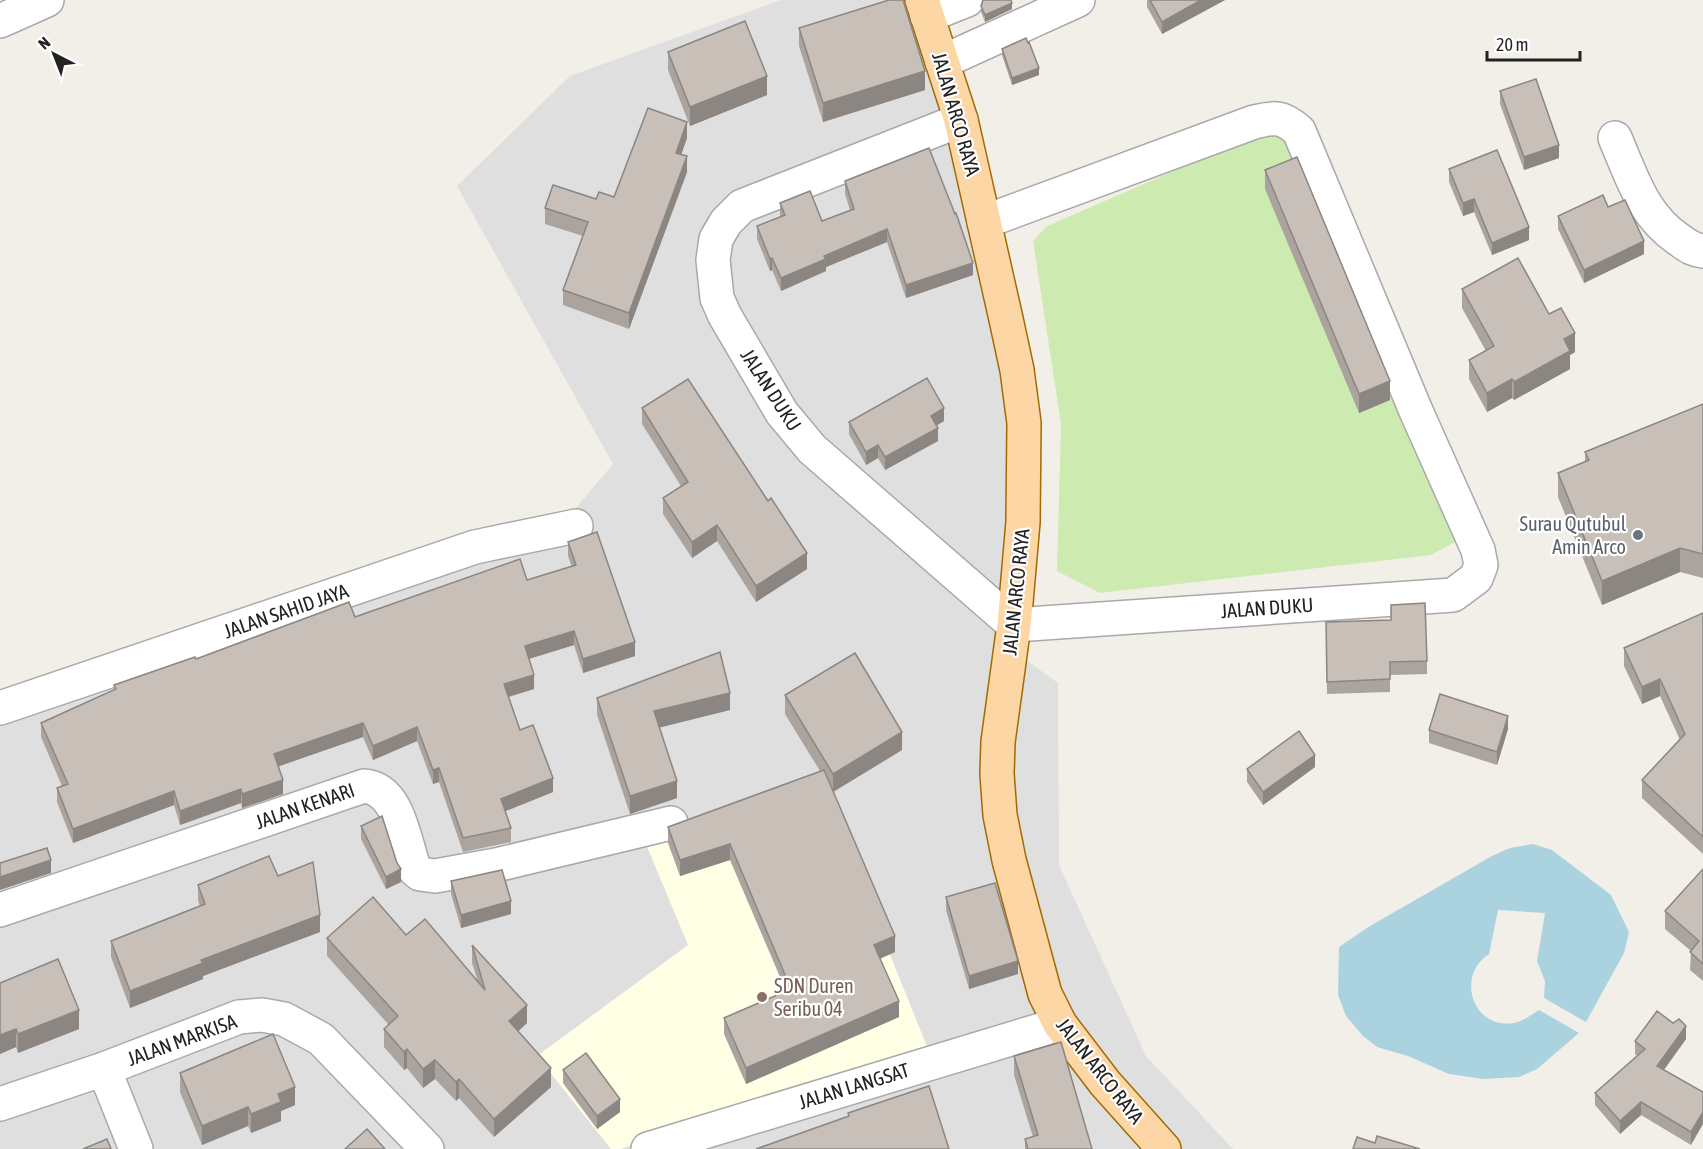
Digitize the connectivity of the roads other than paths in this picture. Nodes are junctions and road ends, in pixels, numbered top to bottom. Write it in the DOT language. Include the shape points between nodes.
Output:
graph roads {
  1 [pos="47,0"];
  2 [pos="967,0"];
  3 [pos="1078,0"];
  4 [pos="925,8"];
  5 [pos="0,21"];
  6 [pos="942,62"];
  7 [pos="961,120"];
  8 [pos="1615,138"];
  9 [pos="984,222"];
  10 [pos="1703,251"];
  11 [pos="576,526"];
  12 [pos="1014,625"];
  13 [pos="0,708"];
  14 [pos="671,823"];
  15 [pos="0,910"];
  16 [pos="1060,1024"];
  17 [pos="104,1069"];
  18 [pos="0,1104"];
  19 [pos="136,1149"];
  20 [pos="426,1149"];
  21 [pos="648,1149"];
  22 [pos="1164,1149"];
  1 -- 5 [label="street"];
  2 -- 4 [label="street"];
  3 -- 6 [label="street"];
  4 -- 6 [label="main road, JALAN ARCO RAYA"];
  6 -- 7 [label="main road, JALAN ARCO RAYA"];
  7 -- 9 [label="main road, JALAN ARCO RAYA"];
  7 -- 12 [label="street, JALAN DUKU" via="742,206 716,239 714,278 725,316 798,434"];
  8 -- 10 [label="street" via="1641,200 1662,228 1693,250"];
  9 -- 12 [label="main road, JALAN ARCO RAYA" via="1017,370 1024,423 1023,522"];
  9 -- 12 [label="street, JALAN DUKU" via="1254,122 1273,118 1288,121 1299,130 1478,550 1481,565 1476,578 1454,595"];
  11 -- 13 [label="street, JALAN SAHID JAYA" via="476,547"];
  12 -- 16 [label="main road, JALAN ARCO RAYA" via="998,742 1000,815 1045,994"];
  14 -- 15 [label="street, JALAN KENARI" via="435,876 415,870 390,801 375,787 364,786"];
  16 -- 21 [label="street, JALAN LANGSAT"];
  16 -- 22 [label="main road, JALAN ARCO RAYA" via="1105,1083"];
  17 -- 18 [label="street, JALAN MARKISA"];
  17 -- 19 [label="street"];
  17 -- 20 [label="street, JALAN MARKISA" via="239,1017 262,1015 284,1019 321,1039"];
}
